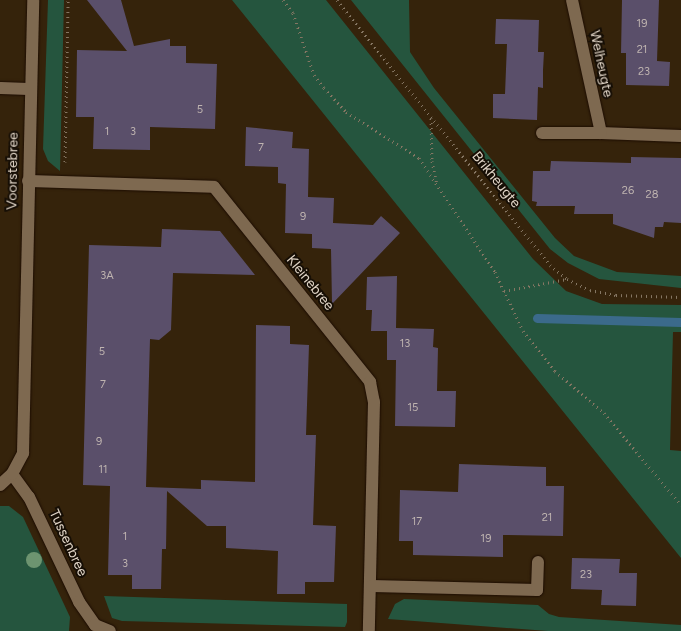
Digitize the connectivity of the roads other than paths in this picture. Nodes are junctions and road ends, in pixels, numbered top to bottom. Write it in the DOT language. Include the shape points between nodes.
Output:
graph roads {
  1 [pos="33,0"];
  2 [pos="572,0"];
  3 [pos="0,88"];
  4 [pos="29,89"];
  5 [pos="542,133"];
  6 [pos="601,133"];
  7 [pos="681,136"];
  8 [pos="28,181"];
  9 [pos="12,474"];
  10 [pos="0,485"];
  11 [pos="538,562"];
  12 [pos="372,586"];
  13 [pos="92,628"];
  14 [pos="110,631"];
  15 [pos="369,631"];
  1 -- 4 [label="street, Voorstebree"];
  2 -- 6 [label="street, Welheugte"];
  3 -- 4 [label="street"];
  4 -- 8 [label="street, Voorstebree"];
  5 -- 6 [label="street"];
  6 -- 7 [label="street"];
  8 -- 9 [label="street, Voorstebree" via="23,453"];
  8 -- 12 [label="street, Kleinebree" via="214,188 370,382 374,402"];
  9 -- 10 [label="street, Voorstebree"];
  9 -- 13 [label="street, Tussenbree" via="30,496"];
  11 -- 12 [label="street" via="537,590"];
  12 -- 15 [label="street, Kleinebree"];
  13 -- 14 [label="street, Tussenbree"];
}
